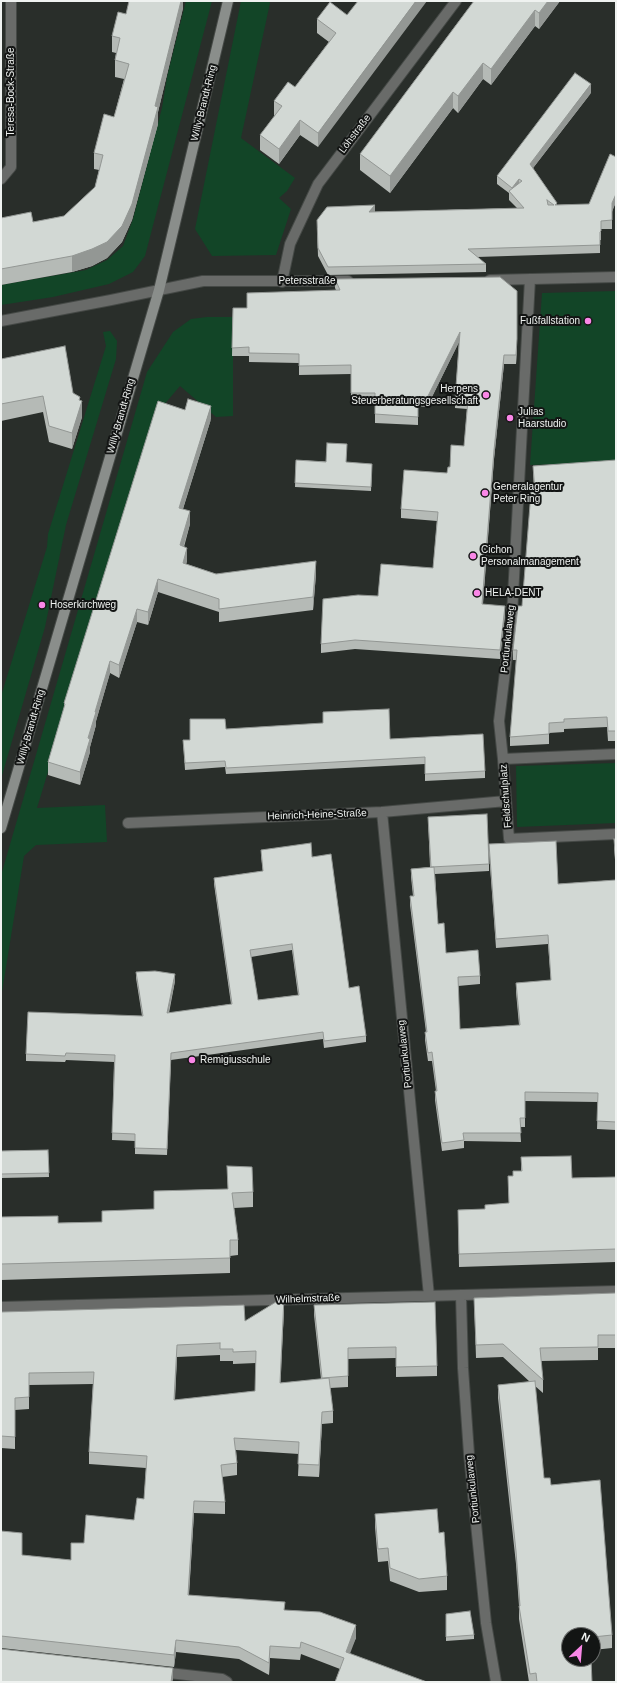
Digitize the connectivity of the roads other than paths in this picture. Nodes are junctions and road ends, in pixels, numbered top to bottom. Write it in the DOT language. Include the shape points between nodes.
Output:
graph roads {
  1 [pos="11,1"];
  2 [pos="228,1"];
  3 [pos="456,1"];
  4 [pos="1,179"];
  5 [pos="616,277"];
  6 [pos="530,279"];
  7 [pos="482,280"];
  8 [pos="354,281"];
  9 [pos="282,282"];
  10 [pos="159,290"];
  11 [pos="1,321"];
  12 [pos="616,754"];
  13 [pos="503,759"];
  14 [pos="506,801"];
  15 [pos="382,812"];
  16 [pos="128,823"];
  17 [pos="1,828"];
  18 [pos="616,834"];
  19 [pos="616,1291"];
  20 [pos="461,1295"];
  21 [pos="429,1296"];
  22 [pos="1,1307"];
  23 [pos="151,1671"];
  24 [pos="227,1682"];
  25 [pos="496,1682"];
  1 -- 4 [label="street, Teresa-Bock-Straße" via="11,167"];
  2 -- 10 [label="main road, Willy-Brandt-Ring"];
  3 -- 9 [label="street, Löhstraße" via="318,184 290,244"];
  5 -- 6 [label="street"];
  6 -- 7 [label="street"];
  6 -- 13 [label="street, Portiunkulaweg" via="512,615 499,721"];
  8 -- 9 [label="street, Petersstraße"];
  9 -- 10 [label="street, Petersstraße" via="203,281"];
  10 -- 11 [label="street, Petersstraße"];
  10 -- 17 [label="main road, Willy-Brandt-Ring"];
  12 -- 13 [label="street, Feldschulplatz"];
  13 -- 14 [label="street, Feldschulplatz"];
  14 -- 15 [label="street, Heinrich-Heine-Straße"];
  14 -- 18 [label="street, Feldschulplatz" via="509,839"];
  15 -- 16 [label="street, Heinrich-Heine-Straße"];
  15 -- 21 [label="street, Portiunkulaweg"];
  19 -- 20 [label="street, Wilhelmstraße"];
  20 -- 21 [label="street, Wilhelmstraße"];
  20 -- 25 [label="street, Portiunkulaweg" via="469,1454 486,1623"];
  21 -- 22 [label="street, Wilhelmstraße"];
  23 -- 24 [label="street" via="222,1679"];
}
